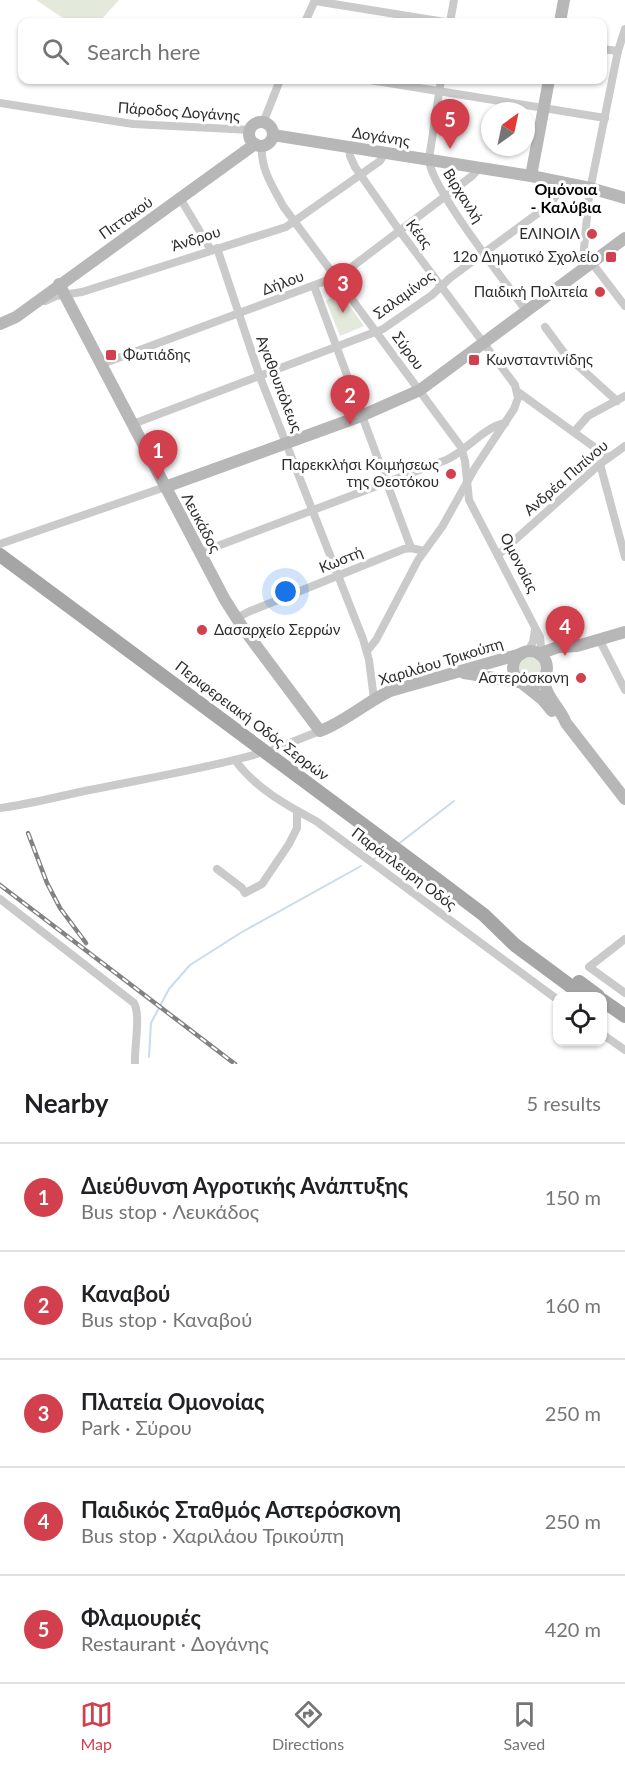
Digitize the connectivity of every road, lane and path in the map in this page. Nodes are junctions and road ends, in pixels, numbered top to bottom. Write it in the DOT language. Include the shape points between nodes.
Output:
graph roads {
  1 [pos="315,0"];
  2 [pos="454,0"];
  3 [pos="564,0"];
  4 [pos="307,18"];
  5 [pos="421,18"];
  6 [pos="451,18"];
  7 [pos="561,18"];
  8 [pos="625,29"];
  9 [pos="607,50"];
  10 [pos="618,51"];
  11 [pos="278,84"];
  12 [pos="395,84"];
  13 [pos="440,84"];
  14 [pos="548,84"];
  15 [pos="439,91"];
  16 [pos="0,103"];
  17 [pos="543,108"];
  18 [pos="605,118"];
  19 [pos="263,123"];
  20 [pos="250,130"];
  21 [pos="273,135"];
  22 [pos="259,145"];
  23 [pos="349,147"];
  24 [pos="385,153"];
  25 [pos="429,159"];
  26 [pos="480,167"];
  27 [pos="361,174"];
  28 [pos="531,176"];
  29 [pos="561,182"];
  30 [pos="590,188"];
  31 [pos="446,196"];
  32 [pos="180,198"];
  33 [pos="625,198"];
  34 [pos="294,222"];
  35 [pos="399,231"];
  36 [pos="625,238"];
  37 [pos="214,249"];
  38 [pos="484,253"];
  39 [pos="587,266"];
  40 [pos="336,277"];
  41 [pos="314,286"];
  42 [pos="441,286"];
  43 [pos="62,289"];
  44 [pos="625,306"];
  45 [pos="527,312"];
  46 [pos="238,313"];
  47 [pos="0,324"];
  48 [pos="544,327"];
  49 [pos="377,331"];
  50 [pos="484,344"];
  51 [pos="336,348"];
  52 [pos="102,364"];
  53 [pos="260,377"];
  54 [pos="420,390"];
  55 [pos="518,392"];
  56 [pos="621,398"];
  57 [pos="361,416"];
  58 [pos="505,423"];
  59 [pos="133,424"];
  60 [pos="574,432"];
  61 [pos="286,442"];
  62 [pos="625,446"];
  63 [pos="463,451"];
  64 [pos="608,457"];
  65 [pos="600,464"];
  66 [pos="386,482"];
  67 [pos="466,485"];
  68 [pos="165,487"];
  69 [pos="313,510"];
  70 [pos="0,544"];
  71 [pos="411,548"];
  72 [pos="424,551"];
  73 [pos="199,553"];
  74 [pos="498,555"];
  75 [pos="625,557"];
  76 [pos="5,559"];
  77 [pos="339,576"];
  78 [pos="237,618"];
  79 [pos="536,630"];
  80 [pos="625,632"];
  81 [pos="599,639"];
  82 [pos="570,646"];
  83 [pos="367,651"];
  84 [pos="531,653"];
  85 [pos="459,673"];
  86 [pos="546,674"];
  87 [pos="521,683"];
  88 [pos="625,690"];
  89 [pos="374,699"];
  90 [pos="566,723"];
  91 [pos="320,731"];
  92 [pos="274,749"];
  93 [pos="257,754"];
  94 [pos="235,760"];
  95 [pos="625,799"];
  96 [pos="0,808"];
  97 [pos="297,811"];
  98 [pos="217,869"];
  99 [pos="0,899"];
  100 [pos="484,915"];
  101 [pos="625,939"];
  102 [pos="579,992"];
  103 [pos="593,992"];
  104 [pos="625,993"];
  105 [pos="553,996"];
  106 [pos="607,1003"];
  107 [pos="607,1013"];
  108 [pos="625,1017"];
  109 [pos="625,1027"];
  110 [pos="607,1037"];
  111 [pos="625,1050"];
  112 [pos="135,1064"];
  1 -- 4 [label="street"];
  1 -- 5 [label="street"];
  2 -- 6 [label="street"];
  3 -- 7 [label="street"];
  8 -- 10 [label="street"];
  9 -- 10 [label="street"];
  10 -- 18 [label="street"];
  11 -- 19 [label="street"];
  12 -- 15 [label="street"];
  13 -- 15 [label="street, Βιρχανλή"];
  14 -- 17 [label="street"];
  15 -- 17 [label="street"];
  15 -- 25 [label="street, Βιρχανλή"];
  16 -- 20 [label="street, Πάροδος Δογάνης" via="133,124"];
  17 -- 18 [label="street"];
  17 -- 28 [label="street"];
  18 -- 30 [label="street"];
  19 -- 20 [label="street"];
  19 -- 21 [label="street"];
  20 -- 22 [label="street" via="250,137"];
  21 -- 22 [label="street" via="270,142"];
  21 -- 23 [label="street, Δογάνης"];
  22 -- 32 [label="street, Πιττακού"];
  22 -- 34 [label="street, Σύρου" via="267,176"];
  23 -- 24 [label="street, Δογάνης"];
  23 -- 27 [label="street, Κέας" via="351,159"];
  24 -- 25 [label="street, Δογάνης"];
  24 -- 27 [label="street, Άνδρου"];
  25 -- 26 [label="street, Δογάνης"];
  25 -- 31 [label="street, Βιρχανλή"];
  26 -- 28 [label="street, Δογάνης"];
  26 -- 31 [label="street, Δήλου"];
  27 -- 34 [label="street, Άνδρου"];
  27 -- 35 [label="street, Κέας"];
  28 -- 29 [label="street, Δογάνης"];
  29 -- 30 [label="street, Δογάνης"];
  29 -- 38 [label="street, Σαλαμίνος" via="551,204"];
  30 -- 33 [label="street, Δογάνης"];
  30 -- 39 [label="street"];
  31 -- 35 [label="street, Δήλου"];
  31 -- 38 [label="street, Βιρχανλή"];
  32 -- 37 [label="street, Αγαθουπόλεως"];
  32 -- 43 [label="street, Πιττακού"];
  34 -- 37 [label="street, Άνδρου"];
  34 -- 40 [label="street, Σύρου"];
  35 -- 40 [label="street, Δήλου"];
  35 -- 42 [label="street, Κέας"];
  36 -- 39 [label="street"];
  37 -- 43 [label="street, Άνδρου" via="82,292"];
  37 -- 46 [label="street, Αγαθουπόλεως"];
  38 -- 42 [label="street, Σαλαμίνος"];
  38 -- 45 [label="street, Βιρχανλή"];
  39 -- 44 [label="street"];
  39 -- 45 [label="street"];
  40 -- 41 [label="street, Δήλου"];
  40 -- 49 [label="street, Σύρου"];
  41 -- 46 [label="street, Δήλου"];
  41 -- 51 [label="street"];
  42 -- 49 [label="street, Σαλαμίνος"];
  42 -- 50 [label="street, Κέας"];
  43 -- 47 [label="street, Πιττακού"];
  43 -- 52 [label="street, Λευκάδος"];
  45 -- 50 [label="street"];
  46 -- 52 [label="street, Δήλου"];
  46 -- 53 [label="street, Αγαθουπόλεως"];
  48 -- 56 [label="street" via="565,354"];
  49 -- 51 [label="street, Σαλαμίνος"];
  49 -- 54 [label="street, Σύρου"];
  50 -- 54 [label="street"];
  50 -- 55 [label="street, Κέας"];
  51 -- 53 [label="street, Σαλαμίνος"];
  51 -- 57 [label="street"];
  52 -- 59 [label="street, Λευκάδος"];
  53 -- 59 [label="street, Σαλαμίνος"];
  53 -- 61 [label="street, Αγαθουπόλεως"];
  54 -- 57 [label="street"];
  54 -- 63 [label="street, Σύρου"];
  55 -- 58 [label="street"];
  55 -- 60 [label="street"];
  56 -- 60 [label="street" via="588,416"];
  57 -- 61 [label="street"];
  57 -- 66 [label="street"];
  58 -- 63 [label="street"];
  58 -- 67 [label="street"];
  59 -- 68 [label="street, Λευκάδος"];
  60 -- 64 [label="street"];
  61 -- 68 [label="street"];
  61 -- 69 [label="street, Αγαθουπόλεως"];
  62 -- 64 [label="street, Ανδρέα Πιπίνου"];
  63 -- 66 [label="street"];
  63 -- 67 [label="street, Σύρου"];
  64 -- 65 [label="street, Ανδρέα Πιπίνου"];
  65 -- 74 [label="street, Ανδρέα Πιπίνου"];
  65 -- 75 [label="street"];
  66 -- 69 [label="street"];
  66 -- 71 [label="street"];
  67 -- 72 [label="street"];
  67 -- 74 [label="street, Ομονοίας" via="470,503"];
  68 -- 70 [label="street"];
  68 -- 73 [label="street, Λευκάδος"];
  69 -- 73 [label="street"];
  69 -- 77 [label="street, Αγαθουπόλεως"];
  71 -- 72 [label="street"];
  71 -- 77 [label="street, Κωστή"];
  72 -- 83 [label="street"];
  73 -- 78 [label="street, Λευκάδος"];
  74 -- 79 [label="street, Ομονοίας"];
  76 -- 100 [label="main road, Περιφερειακή Οδός Σερρών"];
  77 -- 78 [label="street, Κωστή"];
  77 -- 83 [label="street, Αγαθουπόλεως"];
  78 -- 91 [label="street, Λευκάδος"];
  79 -- 82 [label="street" via="549,641"];
  79 -- 84 [label="street, Ομονοίας" via="540,649"];
  80 -- 81 [label="street, Χαριλάου Τρικούπη"];
  81 -- 82 [label="street, Χαριλάου Τρικούπη"];
  81 -- 88 [label="street"];
  82 -- 84 [label="street, Χαριλάου Τρικούπη"];
  82 -- 86 [label="street" via="556,656"];
  83 -- 89 [label="street, Αγαθουπόλεως"];
  84 -- 85 [label="street, Χαριλάου Τρικούπη"];
  84 -- 86 [label="street" via="546,663"];
  84 -- 87 [label="street" via="514,662 513,673"];
  85 -- 87 [label="street"];
  85 -- 89 [label="street, Χαριλάου Τρικούπη" via="399,688"];
  86 -- 87 [label="street" via="538,684"];
  86 -- 90 [label="street" via="545,688"];
  87 -- 90 [label="street"];
  89 -- 91 [label="street, Χαριλάου Τρικούπη" via="346,720"];
  90 -- 95 [label="street"];
  91 -- 92 [label="street, Χαριλάου Τρικούπη"];
  93 -- 94 [label="street"];
  94 -- 96 [label="street"];
  94 -- 97 [label="street, Παράπλευρη Οδός" via="253,782"];
  97 -- 98 [label="street" via="297,828 262,884 245,893"];
  97 -- 105 [label="street, Παράπλευρη Οδός" via="316,821"];
  99 -- 112 [label="street" via="134,1003 138,1010"];
  100 -- 102 [label="main road, Περιφερειακή Οδός Σερρών" via="515,945"];
  100 -- 103 [label="main road, Περιφερειακή Οδός Σερρών"];
  101 -- 104 [label="street" via="589,967"];
  106 -- 108 [label="main road"];
  107 -- 109 [label="main road"];
  110 -- 111 [label="street"];
}
